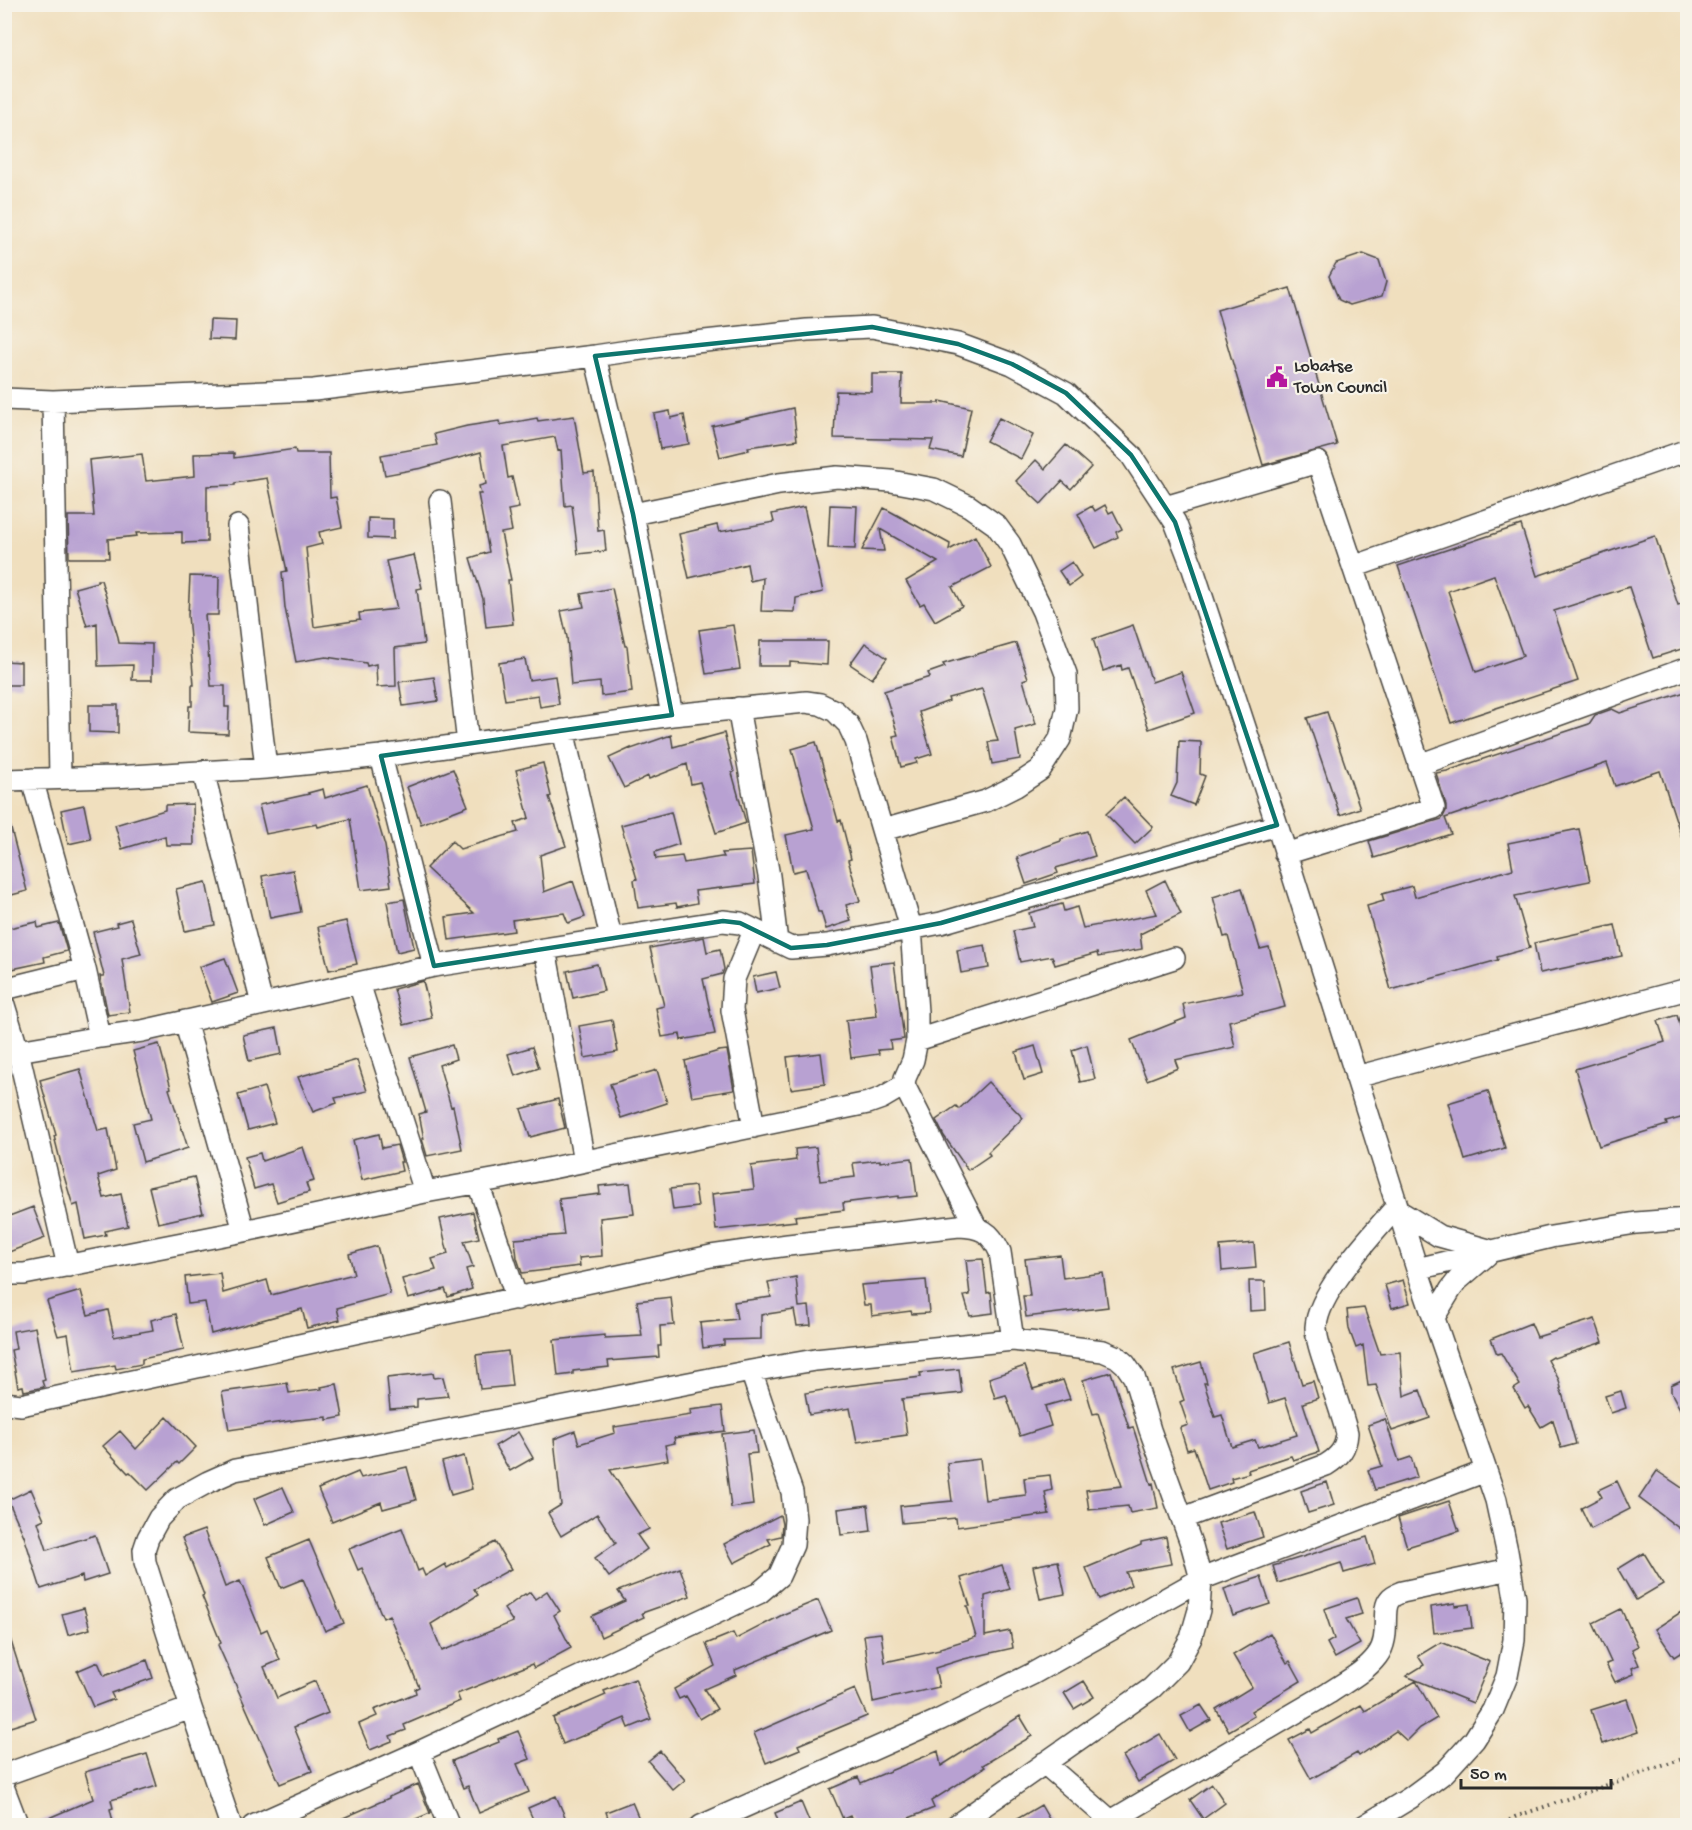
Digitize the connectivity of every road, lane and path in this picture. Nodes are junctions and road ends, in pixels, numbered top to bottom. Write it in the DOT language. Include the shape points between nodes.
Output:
graph roads {
  1 [pos="595,356"];
  2 [pos="4,399"];
  3 [pos="53,401"];
  4 [pos="1688,450"];
  5 [pos="440,501"];
  6 [pos="1165,507"];
  7 [pos="633,514"];
  8 [pos="238,526"];
  9 [pos="1353,567"];
  10 [pos="1688,668"];
  11 [pos="738,708"];
  12 [pos="672,715"];
  13 [pos="563,730"];
  14 [pos="468,744"];
  15 [pos="381,756"];
  16 [pos="1419,765"];
  17 [pos="266,768"];
  18 [pos="203,771"];
  19 [pos="60,778"];
  20 [pos="32,779"];
  21 [pos="4,780"];
  22 [pos="1276,825"];
  23 [pos="883,830"];
  24 [pos="1286,854"];
  25 [pos="911,928"];
  26 [pos="754,931"];
  27 [pos="611,938"];
  28 [pos="777,942"];
  29 [pos="545,949"];
  30 [pos="1174,958"];
  31 [pos="434,966"];
  32 [pos="85,969"];
  33 [pos="359,983"];
  34 [pos="4,989"];
  35 [pos="1688,989"];
  36 [pos="262,1004"];
  37 [pos="4,1005"];
  38 [pos="186,1021"];
  39 [pos="100,1037"];
  40 [pos="917,1040"];
  41 [pos="18,1051"];
  42 [pos="1356,1077"];
  43 [pos="904,1085"];
  44 [pos="754,1127"];
  45 [pos="584,1161"];
  46 [pos="478,1183"];
  47 [pos="425,1191"];
  48 [pos="1397,1206"];
  49 [pos="1688,1218"];
  50 [pos="976,1227"];
  51 [pos="244,1231"];
  52 [pos="1492,1251"];
  53 [pos="68,1266"];
  54 [pos="1418,1269"];
  55 [pos="4,1274"];
  56 [pos="517,1299"];
  57 [pos="1434,1317"];
  58 [pos="1013,1340"];
  59 [pos="751,1371"];
  60 [pos="4,1403"];
  61 [pos="1486,1471"];
  62 [pos="1183,1518"];
  63 [pos="1510,1569"];
  64 [pos="1201,1579"];
  65 [pos="191,1708"];
  66 [pos="419,1752"];
  67 [pos="1688,1756"];
  68 [pos="1044,1763"];
  69 [pos="4,1775"];
  70 [pos="4,1789"];
  71 [pos="1113,1823"];
  72 [pos="18,1826"];
  73 [pos="231,1826"];
  74 [pos="253,1826"];
  75 [pos="449,1826"];
  76 [pos="701,1826"];
  77 [pos="955,1826"];
  78 [pos="1364,1826"];
  79 [pos="1499,1826"];
  1 -- 3 [label="street" via="314,390"];
  1 -- 6 [label="street" via="784,332 872,327 958,344 1012,364 1066,393 1131,455"];
  1 -- 7 [label="street"];
  2 -- 3 [label="street"];
  3 -- 19 [label="street"];
  4 -- 9 [label="street"];
  5 -- 14 [label="street"];
  6 -- 9 [label="street" via="1318,462"];
  6 -- 22 [label="street" via="1192,566"];
  7 -- 12 [label="street"];
  7 -- 23 [label="street" via="779,484 837,477 934,489 996,525 1010,544 1043,612 1066,674 1067,708 1060,739 1040,770 1016,786 986,801"];
  8 -- 17 [label="street"];
  9 -- 16 [label="street"];
  10 -- 16 [label="street"];
  11 -- 12 [label="street"];
  11 -- 23 [label="street" via="806,702 835,711 848,724 856,741"];
  11 -- 28 [label="street" via="768,866"];
  12 -- 13 [label="street"];
  13 -- 14 [label="street"];
  13 -- 27 [label="street"];
  14 -- 15 [label="street"];
  15 -- 17 [label="street"];
  15 -- 31 [label="street"];
  16 -- 24 [label="street" via="1434,808"];
  17 -- 18 [label="street"];
  18 -- 19 [label="street"];
  18 -- 36 [label="street"];
  19 -- 20 [label="street"];
  20 -- 21 [label="street"];
  20 -- 32 [label="street"];
  22 -- 24 [label="street"];
  22 -- 25 [label="street" via="952,920"];
  23 -- 25 [label="street"];
  24 -- 42 [label="street"];
  25 -- 28 [label="street" via="803,948"];
  25 -- 40 [label="street"];
  26 -- 27 [label="street" via="740,923 723,921"];
  26 -- 28 [label="street"];
  26 -- 44 [label="street" via="734,979 732,1010"];
  27 -- 29 [label="street"];
  29 -- 31 [label="street"];
  29 -- 45 [label="street"];
  30 -- 40 [label="street"];
  31 -- 33 [label="street"];
  32 -- 34 [label="street"];
  32 -- 39 [label="street"];
  33 -- 36 [label="street"];
  33 -- 47 [label="street"];
  35 -- 42 [label="street"];
  36 -- 38 [label="street"];
  37 -- 41 [label="street"];
  38 -- 39 [label="street"];
  38 -- 51 [label="street"];
  39 -- 41 [label="street"];
  40 -- 43 [label="street"];
  41 -- 53 [label="street"];
  42 -- 48 [label="street"];
  43 -- 44 [label="street" via="868,1103"];
  43 -- 50 [label="street"];
  44 -- 45 [label="street"];
  45 -- 46 [label="street"];
  46 -- 47 [label="street"];
  46 -- 56 [label="street"];
  47 -- 51 [label="street"];
  48 -- 52 [label="street" via="1439,1236"];
  48 -- 54 [label="street"];
  48 -- 62 [label="street" via="1341,1273 1316,1327 1347,1434 1341,1453 1326,1465"];
  49 -- 52 [label="street" via="1551,1237"];
  50 -- 56 [label="street" via="711,1256"];
  50 -- 58 [label="street" via="995,1242 1000,1252"];
  51 -- 53 [label="street"];
  52 -- 54 [label="street"];
  52 -- 57 [label="street" via="1458,1280"];
  53 -- 55 [label="street"];
  54 -- 57 [label="street"];
  56 -- 60 [label="street" via="21,1405"];
  57 -- 61 [label="street"];
  58 -- 59 [label="street" via="815,1360"];
  58 -- 62 [label="street" via="1103,1351 1125,1364 1134,1377"];
  59 -- 65 [label="street" via="235,1470 177,1499 159,1518 144,1550"];
  59 -- 66 [label="street" via="792,1492 793,1545 779,1576 759,1593"];
  61 -- 63 [label="street"];
  61 -- 64 [label="street"];
  62 -- 64 [label="street"];
  63 -- 71 [label="street" via="1392,1596 1386,1608 1384,1644 1363,1670"];
  63 -- 78 [label="street" via="1515,1598 1514,1640 1507,1676 1493,1710 1474,1740 1444,1772"];
  64 -- 68 [label="street" via="1199,1610 1191,1638 1178,1662 1152,1688"];
  64 -- 76 [label="street" via="1032,1674"];
  65 -- 69 [label="street"];
  65 -- 73 [label="street"];
  66 -- 74 [label="street"];
  66 -- 75 [label="street"];
  67 -- 79 [label="path"];
  68 -- 71 [label="street"];
  68 -- 77 [label="street"];
  70 -- 72 [label="street"];
}
